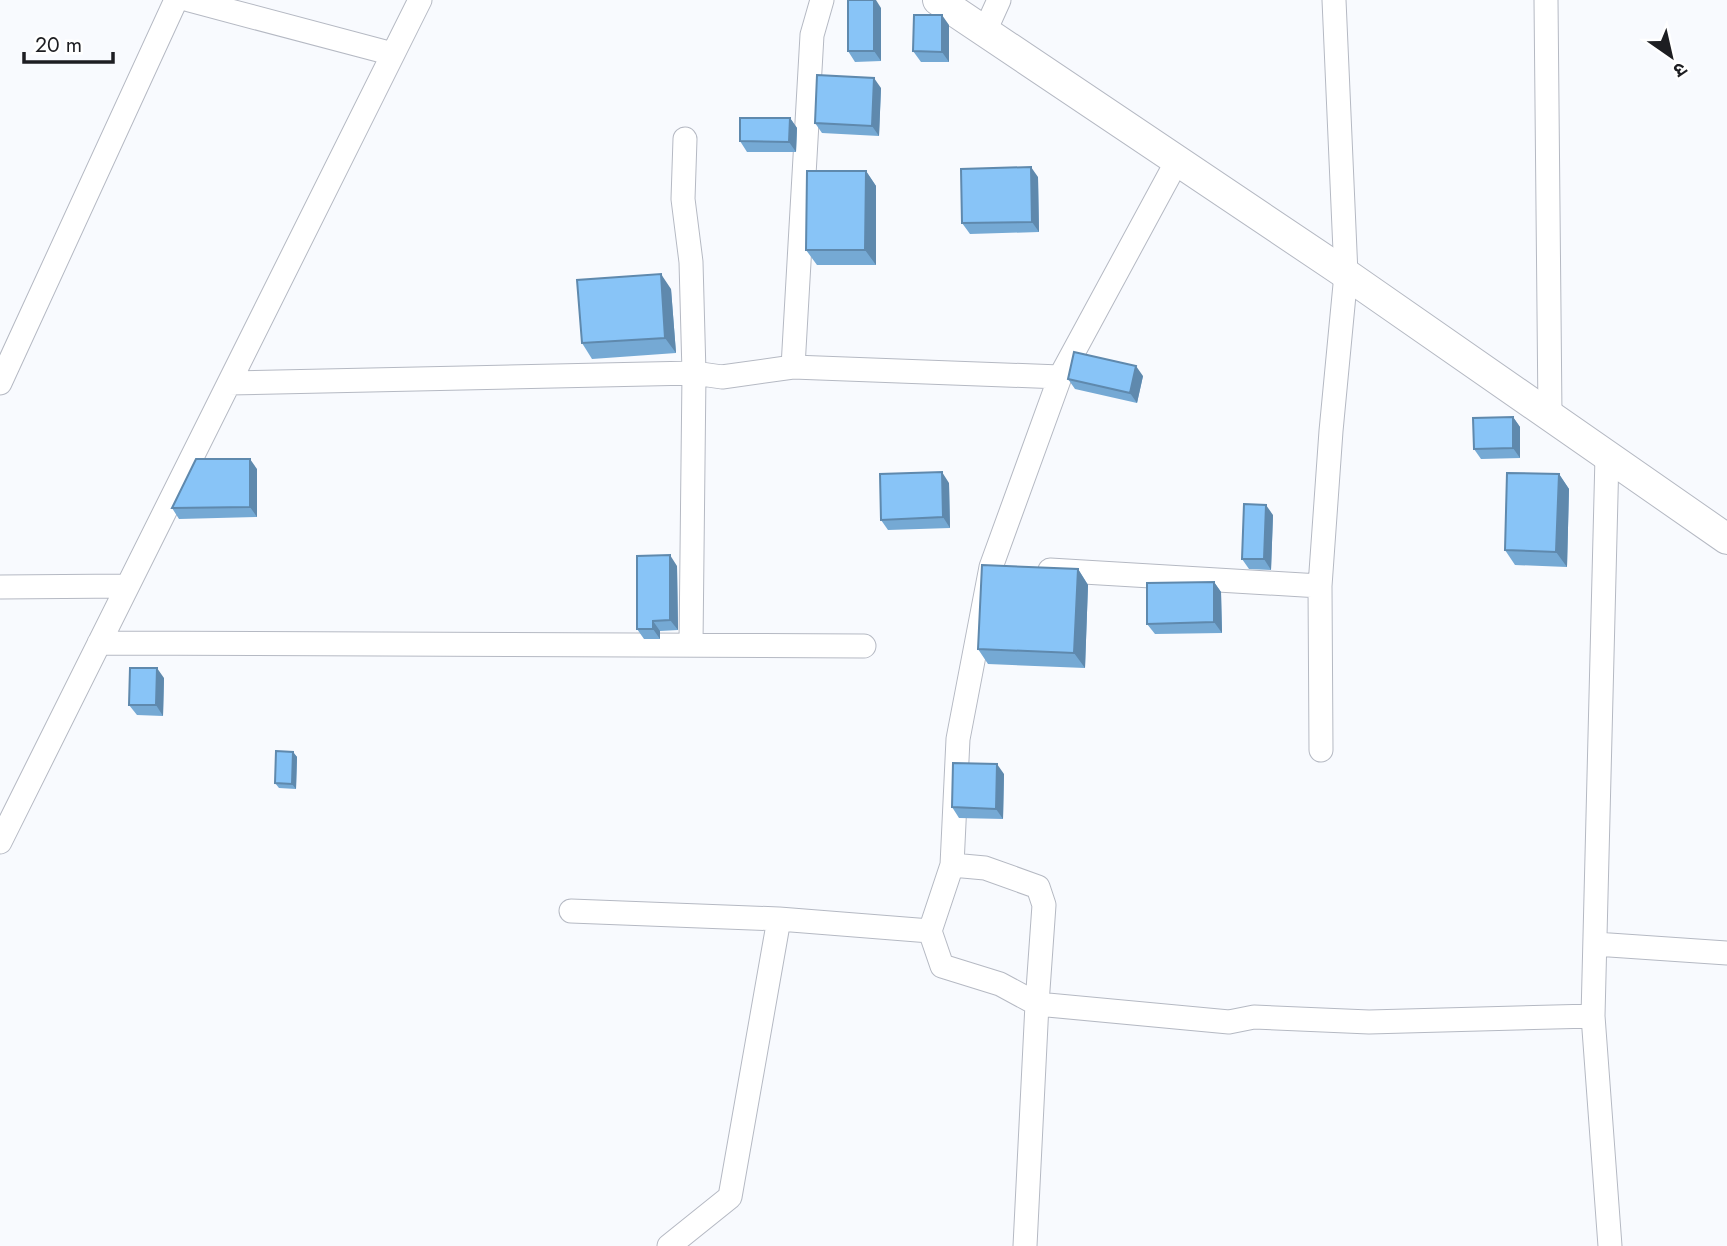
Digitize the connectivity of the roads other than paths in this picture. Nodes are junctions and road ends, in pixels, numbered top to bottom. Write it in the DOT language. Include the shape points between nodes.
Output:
graph roads {
  1 [pos="176,0"];
  2 [pos="189,0"];
  3 [pos="420,0"];
  4 [pos="822,0"];
  5 [pos="938,0"];
  6 [pos="999,0"];
  7 [pos="1334,0"];
  8 [pos="1546,0"];
  9 [pos="985,32"];
  10 [pos="393,54"];
  11 [pos="685,139"];
  12 [pos="1178,161"];
  13 [pos="1346,274"];
  14 [pos="793,367"];
  15 [pos="694,373"];
  16 [pos="1060,377"];
  17 [pos="0,383"];
  18 [pos="229,383"];
  19 [pos="1550,415"];
  20 [pos="1607,456"];
  21 [pos="1727,539"];
  22 [pos="991,567"];
  23 [pos="127,586"];
  24 [pos="1320,586"];
  25 [pos="0,587"];
  26 [pos="99,643"];
  27 [pos="691,644"];
  28 [pos="864,646"];
  29 [pos="1321,750"];
  30 [pos="0,842"];
  31 [pos="952,865"];
  32 [pos="571,911"];
  33 [pos="779,919"];
  34 [pos="930,931"];
  35 [pos="1595,944"];
  36 [pos="1727,953"];
  37 [pos="1037,1004"];
  38 [pos="1594,1016"];
  39 [pos="669,1246"];
  40 [pos="1025,1246"];
  41 [pos="1610,1246"];
  1 -- 17 [label="street"];
  2 -- 10 [label="street"];
  3 -- 10 [label="street"];
  4 -- 14 [label="street" via="812,35"];
  5 -- 9 [label="street"];
  6 -- 9 [label="street"];
  7 -- 13 [label="street"];
  8 -- 19 [label="street"];
  9 -- 12 [label="street"];
  10 -- 18 [label="street"];
  11 -- 15 [label="street" via="683,200 691,262"];
  12 -- 13 [label="street"];
  12 -- 16 [label="street"];
  13 -- 19 [label="street"];
  13 -- 24 [label="street"];
  14 -- 15 [label="street" via="722,377"];
  14 -- 16 [label="street"];
  15 -- 18 [label="street"];
  15 -- 27 [label="street"];
  16 -- 22 [label="street"];
  18 -- 23 [label="street"];
  19 -- 20 [label="street"];
  20 -- 21 [label="street"];
  20 -- 35 [label="street"];
  22 -- 24 [label="street"];
  22 -- 31 [label="street" via="958,739"];
  23 -- 25 [label="street"];
  23 -- 26 [label="street"];
  24 -- 29 [label="street"];
  26 -- 27 [label="street"];
  26 -- 30 [label="street"];
  27 -- 28 [label="street"];
  31 -- 34 [label="street"];
  31 -- 37 [label="street" via="985,868 1038,887 1044,905"];
  32 -- 33 [label="street"];
  33 -- 34 [label="street"];
  33 -- 39 [label="street" via="730,1197"];
  34 -- 37 [label="street" via="942,965 1000,984"];
  35 -- 36 [label="street"];
  35 -- 38 [label="street"];
  37 -- 38 [label="street" via="1229,1022 1254,1017 1369,1022"];
  37 -- 40 [label="street"];
  38 -- 41 [label="street"];
}
